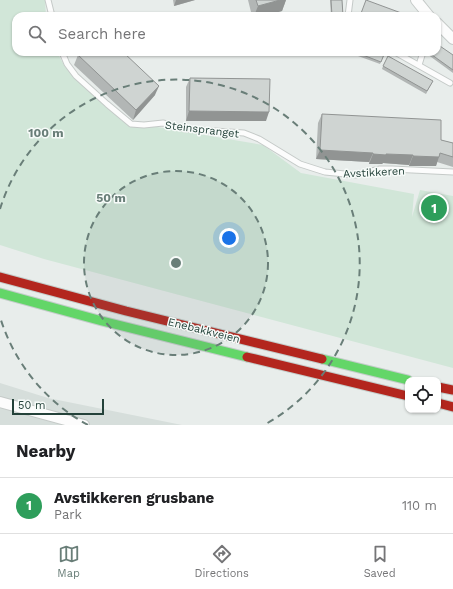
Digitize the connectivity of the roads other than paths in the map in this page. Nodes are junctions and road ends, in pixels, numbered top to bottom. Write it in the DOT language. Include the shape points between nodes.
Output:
graph roads {
  1 [pos="48,0"];
  2 [pos="350,0"];
  3 [pos="416,0"];
  4 [pos="51,12"];
  5 [pos="348,12"];
  6 [pos="426,12"];
  7 [pos="441,27"];
  8 [pos="453,39"];
  9 [pos="64,56"];
  10 [pos="402,56"];
  11 [pos="422,56"];
  12 [pos="419,65"];
  13 [pos="450,83"];
  14 [pos="276,149"];
  15 [pos="453,172"];
  16 [pos="0,277"];
  17 [pos="0,293"];
  18 [pos="405,379"];
  19 [pos="441,388"];
  20 [pos="453,390"];
  21 [pos="405,395"];
  22 [pos="0,402"];
  23 [pos="441,404"];
  24 [pos="453,407"];
  25 [pos="84,425"];
  1 -- 4 [label="lane"];
  2 -- 5 [label="lane"];
  3 -- 6 [label="street"];
  7 -- 8 [label="street"];
  9 -- 14 [label="lane, Steinspranget" via="76,76 131,124 164,123 185,129 244,133"];
  10 -- 12 [label="lane"];
  11 -- 12 [label="lane"];
  12 -- 13 [label="lane"];
  14 -- 15 [label="lane, Avstikkeren" via="300,164 325,172 355,175 392,168"];
  16 -- 18 [label="highway, Enebakkveien"];
  17 -- 21 [label="highway, Enebakkveien" via="66,312"];
  19 -- 20 [label="highway"];
  22 -- 25 [label="street"];
  23 -- 24 [label="highway"];
}
